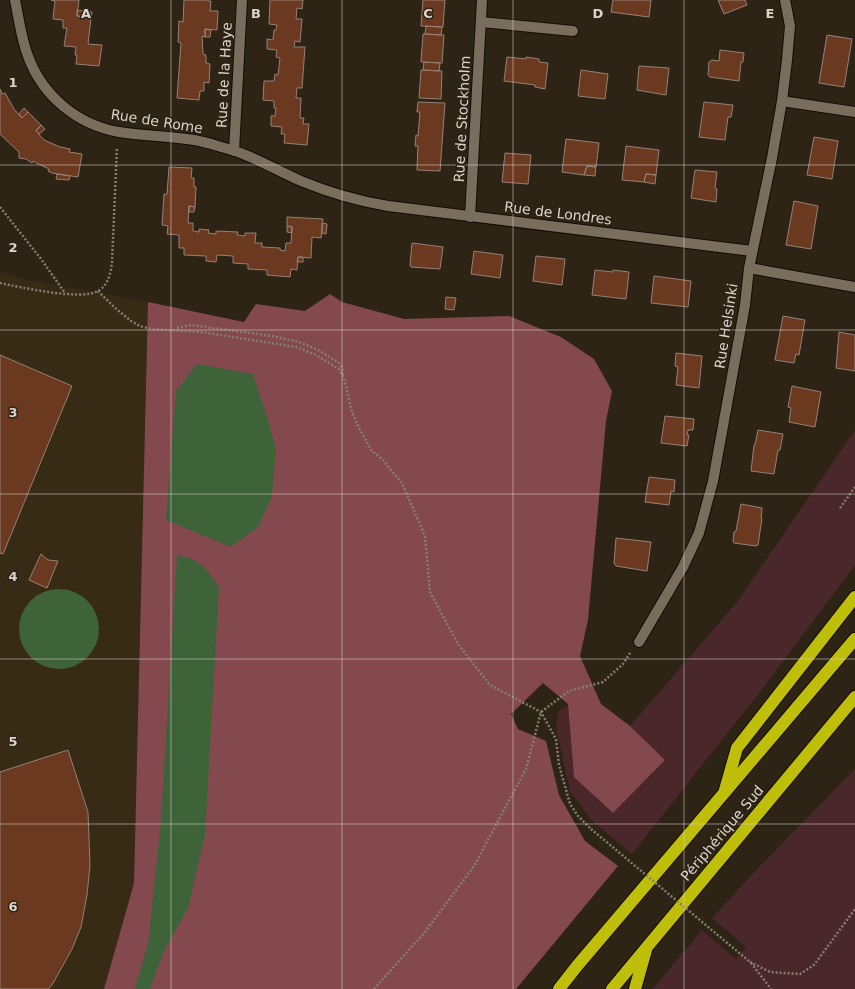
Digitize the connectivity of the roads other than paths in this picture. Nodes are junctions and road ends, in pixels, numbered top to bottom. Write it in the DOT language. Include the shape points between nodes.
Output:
graph roads {
  1 [pos="15,0"];
  2 [pos="242,0"];
  3 [pos="482,0"];
  4 [pos="785,0"];
  5 [pos="481,22"];
  6 [pos="573,31"];
  7 [pos="782,101"];
  8 [pos="855,112"];
  9 [pos="234,151"];
  10 [pos="361,201"];
  11 [pos="470,217"];
  12 [pos="752,251"];
  13 [pos="749,268"];
  14 [pos="855,287"];
  15 [pos="855,597"];
  16 [pos="855,639"];
  17 [pos="639,642"];
  18 [pos="855,697"];
  19 [pos="723,795"];
  20 [pos="648,945"];
  21 [pos="559,989"];
  22 [pos="612,989"];
  23 [pos="635,989"];
  1 -- 9 [label="street, Rue de Rome" via="27,55 33,68 46,90 66,109 81,119 118,132 196,140"];
  2 -- 9 [label="street, Rue de la Haye"];
  3 -- 5 [label="street, Rue de Stockholm"];
  4 -- 7 [label="street, Rue Helsinki" via="790,26"];
  5 -- 6 [label="street"];
  5 -- 11 [label="street, Rue de Stockholm"];
  7 -- 8 [label="street"];
  7 -- 12 [label="street, Rue Helsinki"];
  9 -- 10 [label="street, Rue de Rome" via="326,191"];
  10 -- 11 [label="street, Rue de Londres"];
  11 -- 12 [label="street, Rue de Londres"];
  12 -- 13 [label="street, Rue Helsinki"];
  13 -- 14 [label="street"];
  13 -- 17 [label="street, Rue Helsinki" via="745,305 713,481 699,533 683,567"];
  15 -- 19 [label="highway" via="737,748"];
  16 -- 19 [label="highway, Périphérique Sud"];
  18 -- 20 [label="highway, Périphérique Sud"];
  19 -- 21 [label="highway, Périphérique Sud"];
  20 -- 22 [label="highway, Périphérique Sud"];
  20 -- 23 [label="highway"];
}
